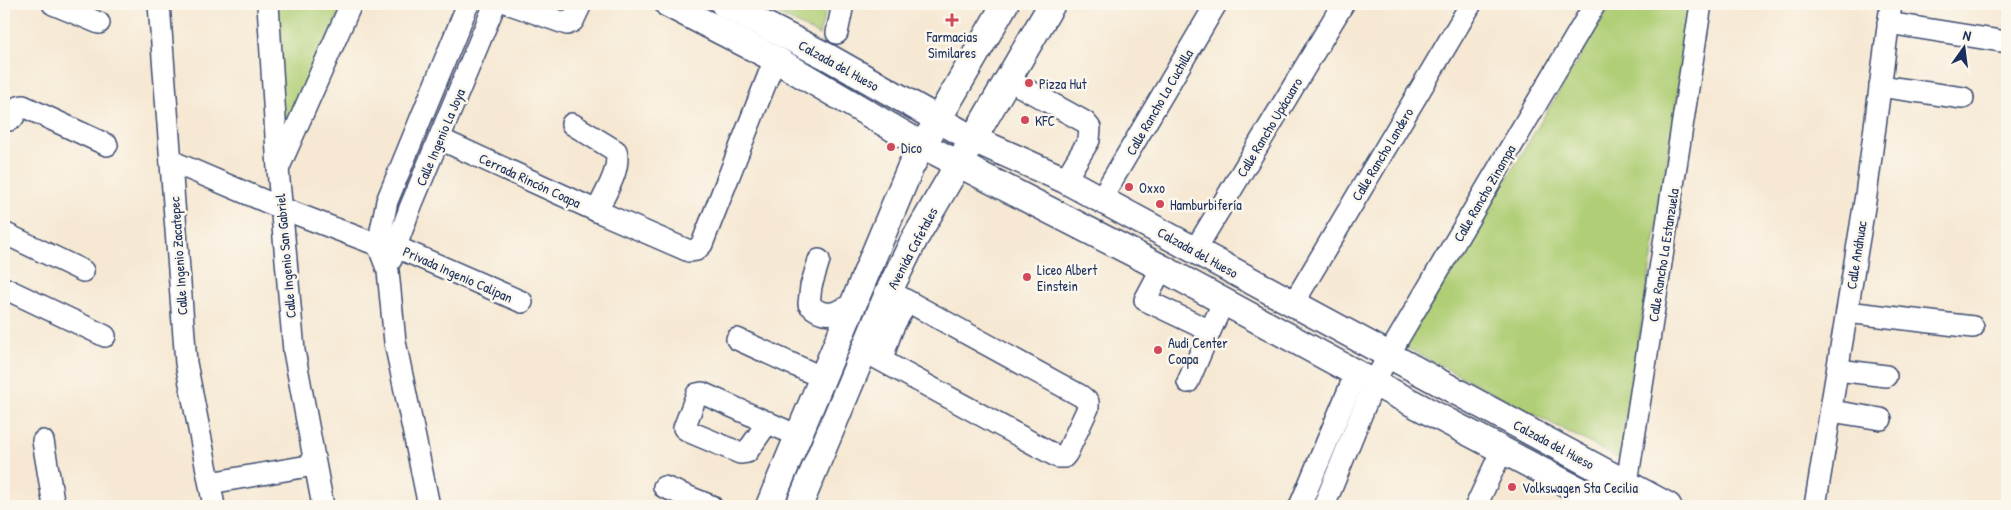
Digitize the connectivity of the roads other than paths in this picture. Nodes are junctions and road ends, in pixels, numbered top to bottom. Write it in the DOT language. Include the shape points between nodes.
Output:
graph roads {
  1 [pos="54,4"];
  2 [pos="159,4"];
  3 [pos="268,4"];
  4 [pos="351,4"];
  5 [pos="468,4"];
  6 [pos="495,4"];
  7 [pos="510,4"];
  8 [pos="581,4"];
  9 [pos="668,4"];
  10 [pos="724,4"];
  11 [pos="843,4"];
  12 [pos="1005,4"];
  13 [pos="1052,4"];
  14 [pos="1216,4"];
  15 [pos="1343,4"];
  16 [pos="1471,4"];
  17 [pos="1595,4"];
  18 [pos="1701,4"];
  19 [pos="1890,14"];
  20 [pos="99,23"];
  21 [pos="836,33"];
  22 [pos="2007,42"];
  23 [pos="775,59"];
  24 [pos="1008,79"];
  25 [pos="1880,86"];
  26 [pos="1963,98"];
  27 [pos="4,120"];
  28 [pos="937,120"];
  29 [pos="572,124"];
  30 [pos="973,138"];
  31 [pos="440,139"];
  32 [pos="107,145"];
  33 [pos="922,145"];
  34 [pos="171,160"];
  35 [pos="958,163"];
  36 [pos="278,169"];
  37 [pos="1065,180"];
  38 [pos="1101,199"];
  39 [pos="281,208"];
  40 [pos="597,211"];
  41 [pos="4,233"];
  42 [pos="386,246"];
  43 [pos="1195,250"];
  44 [pos="819,260"];
  45 [pos="1162,268"];
  46 [pos="82,271"];
  47 [pos="4,288"];
  48 [pos="899,296"];
  49 [pos="1224,301"];
  50 [pos="522,302"];
  51 [pos="854,302"];
  52 [pos="1293,304"];
  53 [pos="1847,312"];
  54 [pos="1973,327"];
  55 [pos="1210,330"];
  56 [pos="105,336"];
  57 [pos="737,339"];
  58 [pos="873,356"];
  59 [pos="1388,356"];
  60 [pos="1838,370"];
  61 [pos="1886,376"];
  62 [pos="823,378"];
  63 [pos="1365,378"];
  64 [pos="1188,382"];
  65 [pos="1831,411"];
  66 [pos="1882,420"];
  67 [pos="768,422"];
  68 [pos="800,437"];
  69 [pos="42,441"];
  70 [pos="1324,449"];
  71 [pos="1502,450"];
  72 [pos="1344,458"];
  73 [pos="314,465"];
  74 [pos="210,482"];
  75 [pos="664,486"];
  76 [pos="1627,495"];
  77 [pos="1331,504"];
  78 [pos="54,506"];
  79 [pos="214,506"];
  80 [pos="324,506"];
  81 [pos="429,506"];
  82 [pos="711,506"];
  83 [pos="769,506"];
  84 [pos="799,506"];
  85 [pos="1300,506"];
  86 [pos="1476,506"];
  87 [pos="1609,506"];
  88 [pos="1668,506"];
  89 [pos="1815,506"];
  1 -- 20 [label="street"];
  2 -- 34 [label="street, Calle Ingenio Zacatepec"];
  3 -- 36 [label="street, Calle Ingenio San Gabriel"];
  4 -- 36 [label="street"];
  5 -- 42 [label="street, Calle Ingenio La Joya" via="387,201"];
  6 -- 31 [label="street, Calle Ingenio La Joya"];
  7 -- 8 [label="street" via="567,24 573,21"];
  9 -- 23 [label="main road, Calzada del Hueso"];
  10 -- 28 [label="main road, Calzada del Hueso" via="826,56"];
  11 -- 21 [label="street"];
  12 -- 28 [label="main road, Avenida Cafetales"];
  13 -- 24 [label="main road, Avenida Cafetales"];
  14 -- 38 [label="street, Calle Rancho La Cuchilla"];
  15 -- 43 [label="street, Calle Rancho Upácuaro"];
  16 -- 52 [label="street, Calle Rancho Landero"];
  17 -- 59 [label="street, Calle Rancho Zinampa"];
  18 -- 76 [label="street, Calle Rancho La Estanzuela"];
  19 -- 22 [label="street"];
  19 -- 25 [label="street, Calle Anáhuac"];
  23 -- 33 [label="main road, Calzada del Hueso"];
  23 -- 40 [label="street" via="702,244 696,250 689,251"];
  24 -- 30 [label="main road, Avenida Cafetales"];
  24 -- 37 [label="street" via="1086,122 1090,128 1089,140"];
  25 -- 26 [label="street"];
  25 -- 53 [label="street, Calle Anáhuac"];
  27 -- 32 [label="street" via="13,118 18,106 23,106"];
  28 -- 30 [label="main road, Calzada del Hueso"];
  28 -- 33 [label="main road, Avenida Cafetales"];
  29 -- 40 [label="street, Cerrada Rincón Coapa" via="616,151 616,167"];
  30 -- 35 [label="main road, Avenida Cafetales"];
  30 -- 37 [label="main road, Calzada del Hueso"];
  31 -- 40 [label="street, Cerrada Rincón Coapa"];
  31 -- 42 [label="street, Calle Ingenio La Joya"];
  33 -- 35 [label="main road, Calzada del Hueso"];
  33 -- 51 [label="main road, Avenida Cafetales" via="910,166"];
  34 -- 39 [label="street, Privada Ingenio Calipan"];
  34 -- 74 [label="street, Calle Ingenio Zacatepec" via="186,364"];
  35 -- 45 [label="main road, Calzada del Hueso"];
  35 -- 48 [label="main road, Avenida Cafetales" via="914,240"];
  36 -- 39 [label="street, Calle Ingenio San Gabriel"];
  37 -- 38 [label="main road, Calzada del Hueso"];
  38 -- 43 [label="main road, Calzada del Hueso"];
  39 -- 42 [label="street, Privada Ingenio Calipan"];
  39 -- 73 [label="street, Calle Ingenio San Gabriel" via="294,351"];
  41 -- 46 [label="street"];
  42 -- 50 [label="street, Privada Ingenio Calipan"];
  42 -- 81 [label="street" via="395,342"];
  43 -- 52 [label="main road, Calzada del Hueso"];
  44 -- 51 [label="street" via="810,286 809,304 821,314 831,314"];
  45 -- 49 [label="main road, Calzada del Hueso"];
  45 -- 55 [label="street" via="1145,300"];
  47 -- 56 [label="street"];
  48 -- 58 [label="main road, Avenida Cafetales"];
  48 -- 58 [label="street" via="1088,402 1088,408 1067,454 1058,457"];
  49 -- 55 [label="street"];
  49 -- 63 [label="main road, Calzada del Hueso"];
  51 -- 62 [label="main road, Avenida Cafetales"];
  52 -- 59 [label="main road, Calzada del Hueso"];
  53 -- 54 [label="street"];
  53 -- 60 [label="street, Calle Anáhuac"];
  55 -- 64 [label="street"];
  57 -- 62 [label="street"];
  58 -- 84 [label="main road, Avenida Cafetales"];
  59 -- 63 [label="street, Calle Rancho Zinampa"];
  59 -- 76 [label="main road, Calzada del Hueso"];
  60 -- 61 [label="street"];
  60 -- 65 [label="street, Calle Anáhuac"];
  62 -- 68 [label="main road, Avenida Cafetales"];
  63 -- 70 [label="street"];
  63 -- 71 [label="main road, Calzada del Hueso"];
  63 -- 72 [label="street"];
  65 -- 66 [label="street"];
  65 -- 89 [label="street, Calle Anáhuac"];
  67 -- 68 [label="street"];
  68 -- 83 [label="main road, Avenida Cafetales"];
  69 -- 78 [label="street"];
  70 -- 72 [label="street"];
  70 -- 85 [label="street"];
  71 -- 86 [label="street"];
  71 -- 87 [label="main road, Calzada del Hueso"];
  72 -- 77 [label="street"];
  73 -- 74 [label="street"];
  73 -- 80 [label="street, Calle Ingenio San Gabriel"];
  74 -- 79 [label="street, Calle Ingenio Zacatepec"];
  75 -- 82 [label="street"];
  76 -- 88 [label="main road, Calzada del Hueso"];
}
